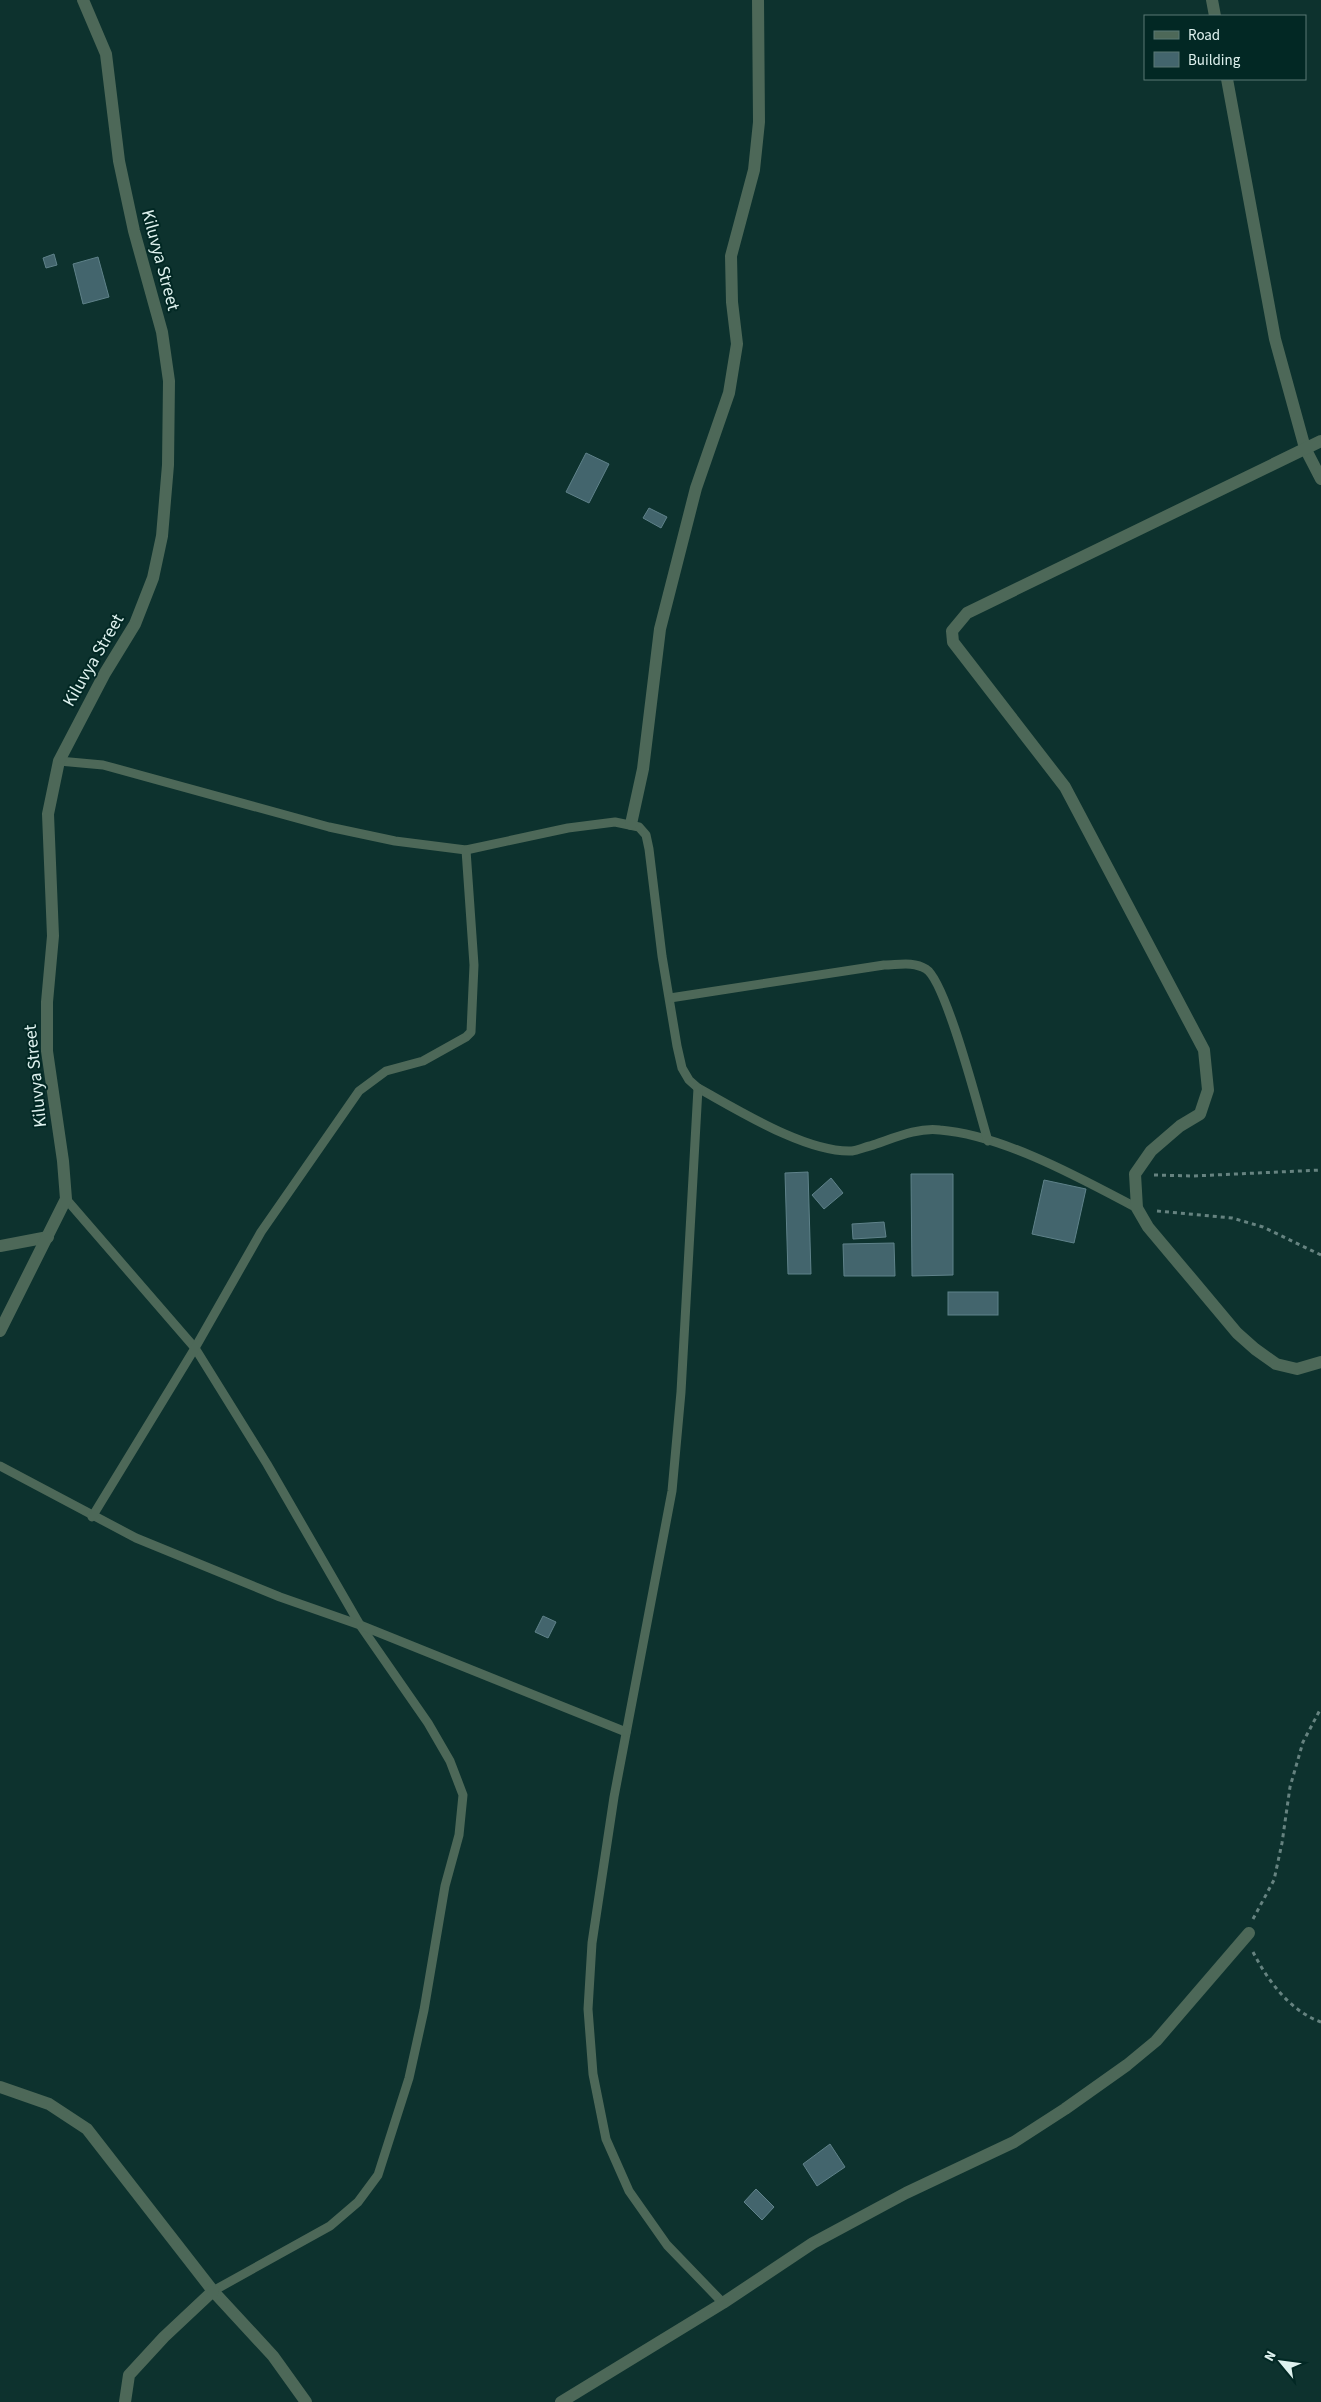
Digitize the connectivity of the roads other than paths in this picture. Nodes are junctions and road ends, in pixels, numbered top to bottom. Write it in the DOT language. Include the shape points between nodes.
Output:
graph roads {
  1 [pos="83,0"];
  2 [pos="758,0"];
  3 [pos="1212,0"];
  4 [pos="1215,15"];
  5 [pos="1227,80"];
  6 [pos="1321,441"];
  7 [pos="1305,448"];
  8 [pos="1321,479"];
  9 [pos="59,762"];
  10 [pos="631,824"];
  11 [pos="466,850"];
  12 [pos="670,998"];
  13 [pos="698,1088"];
  14 [pos="988,1140"];
  15 [pos="66,1199"];
  16 [pos="1137,1208"];
  17 [pos="48,1237"];
  18 [pos="0,1246"];
  19 [pos="0,1330"];
  20 [pos="195,1348"];
  21 [pos="1321,1362"];
  22 [pos="0,1466"];
  23 [pos="92,1516"];
  24 [pos="360,1625"];
  25 [pos="626,1732"];
  26 [pos="1249,1933"];
  27 [pos="0,2087"];
  28 [pos="213,2291"];
  29 [pos="723,2304"];
  30 [pos="126,2402"];
  31 [pos="306,2402"];
  32 [pos="561,2402"];
  1 -- 9 [label="street, Kiluvya Street" via="106,54 123,179 162,332 169,381 168,465 162,536 154,578 135,624 100,681"];
  2 -- 10 [label="street" via="759,122 754,170 731,256 737,344 729,393 696,488 660,629 643,769"];
  3 -- 4 [label="street"];
  5 -- 7 [label="street" via="1275,339"];
  6 -- 7 [label="street"];
  7 -- 8 [label="street"];
  7 -- 16 [label="street" via="967,613 952,631 953,642 1065,787 1204,1050 1208,1090 1200,1114 1151,1151 1135,1174"];
  9 -- 11 [label="lane" via="103,765 329,827 395,841"];
  9 -- 15 [label="street, Kiluvya Street" via="48,814 53,936 47,1002 47,1051"];
  10 -- 11 [label="lane" via="615,822 568,828"];
  10 -- 12 [label="lane" via="646,834"];
  11 -- 20 [label="lane" via="474,965 471,1032 423,1061 386,1072 360,1091 261,1232"];
  12 -- 13 [label="lane" via="682,1068"];
  12 -- 14 [label="lane" via="884,966 911,964 926,969 937,981 948,1011"];
  13 -- 14 [label="lane" via="777,1130 830,1148 853,1151 917,1131 938,1129"];
  13 -- 25 [label="lane" via="681,1392 672,1492"];
  14 -- 16 [label="lane" via="1054,1166"];
  15 -- 17 [label="street, Kiluvya Street"];
  15 -- 20 [label="lane"];
  16 -- 21 [label="street" via="1179,1264 1237,1333 1255,1349 1276,1364 1297,1369"];
  17 -- 18 [label="street"];
  17 -- 19 [label="street, Kiluvya Street"];
  20 -- 23 [label="lane"];
  20 -- 24 [label="lane"];
  22 -- 23 [label="lane"];
  23 -- 24 [label="lane" via="136,1538"];
  24 -- 25 [label="lane"];
  24 -- 28 [label="lane" via="428,1723 450,1761 463,1795 409,2078 378,2175 358,2202 330,2226"];
  25 -- 29 [label="lane" via="592,1943 588,2009 593,2074 606,2139 629,2191 667,2245"];
  26 -- 29 [label="street" via="1156,2041 1065,2110 1014,2142 906,2193 813,2244"];
  27 -- 28 [label="street" via="49,2104 87,2129"];
  28 -- 30 [label="street" via="129,2375"];
  28 -- 31 [label="street" via="273,2356"];
  29 -- 32 [label="street"];
}
